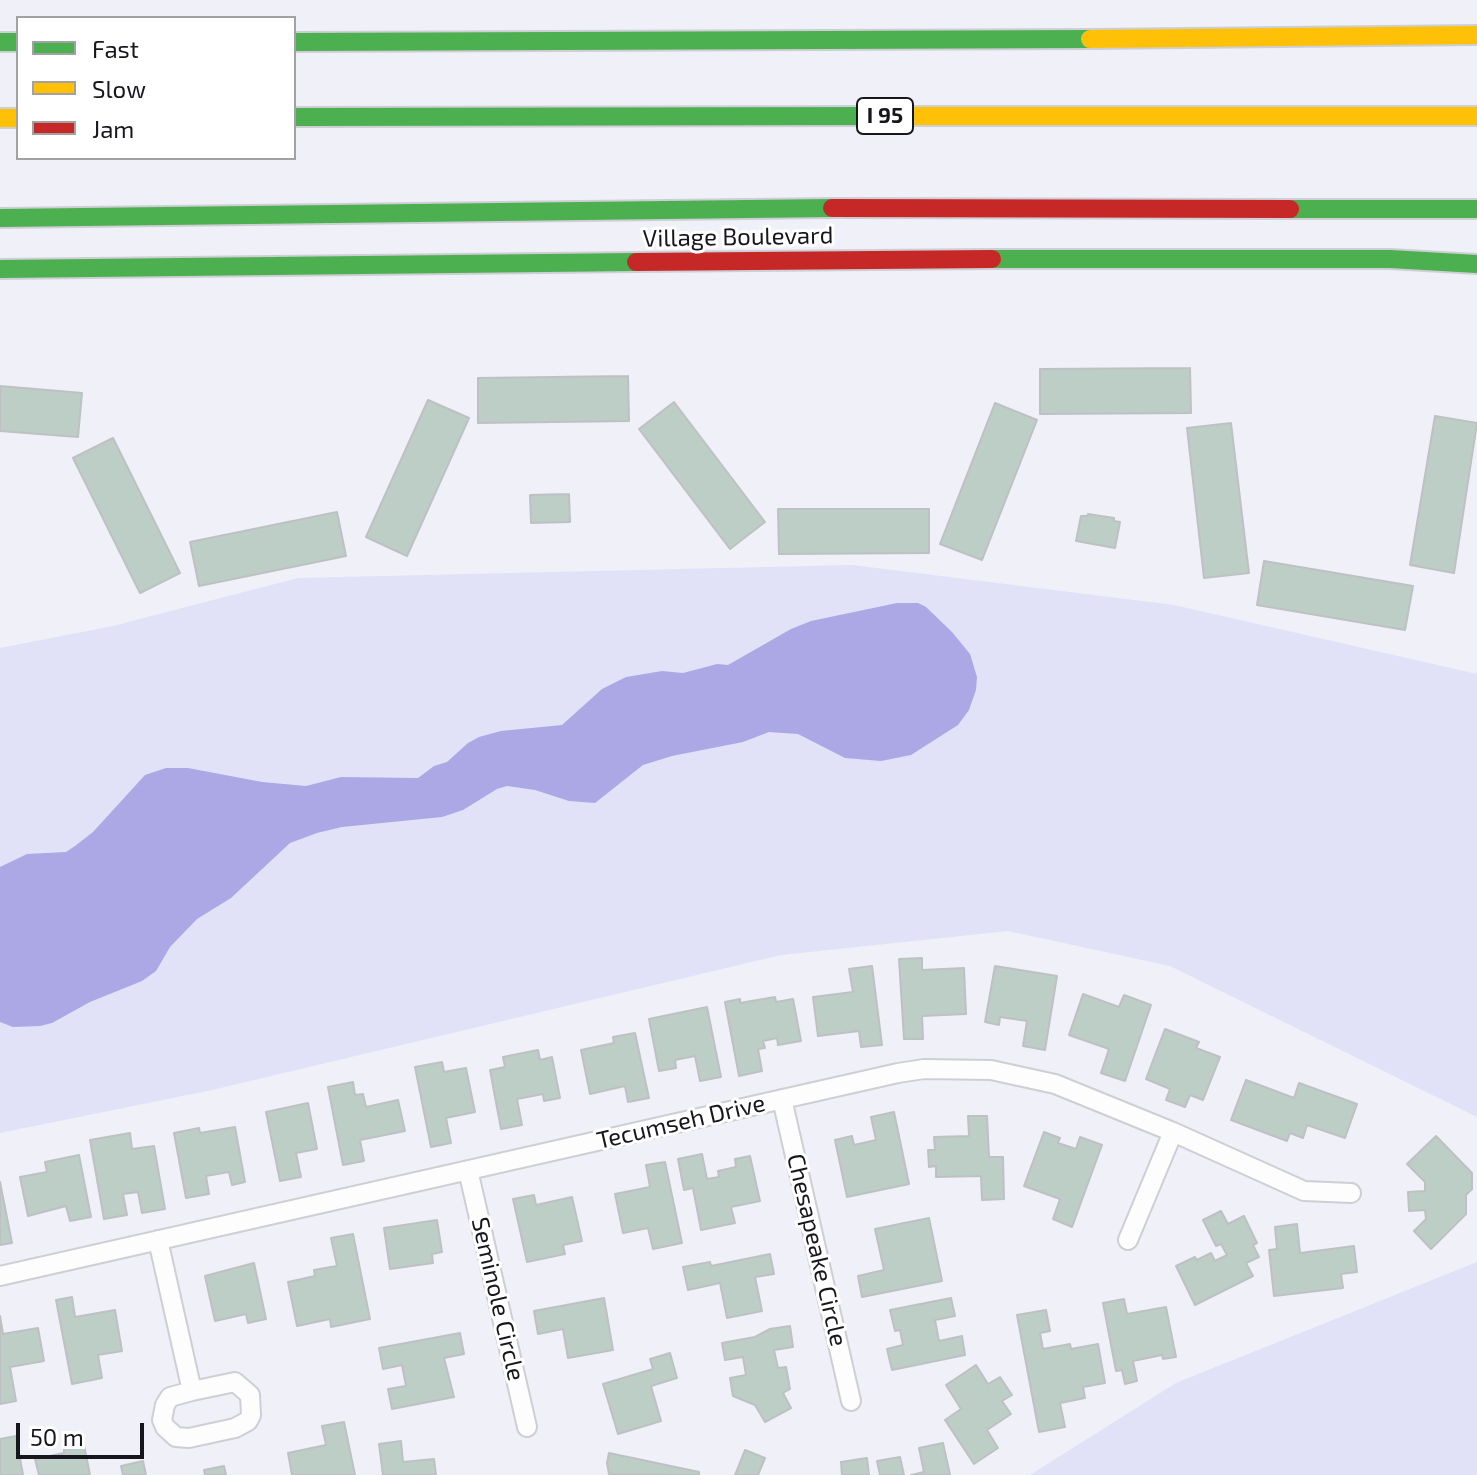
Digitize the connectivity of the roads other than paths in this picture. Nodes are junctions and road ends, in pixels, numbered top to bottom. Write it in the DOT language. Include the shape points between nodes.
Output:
graph roads {
  1 [pos="1477,35"];
  2 [pos="296,42"];
  3 [pos="1477,116"];
  4 [pos="296,117"];
  5 [pos="1477,209"];
  6 [pos="0,218"];
  7 [pos="1477,264"];
  8 [pos="0,269"];
  9 [pos="782,1099"];
  10 [pos="1173,1132"];
  11 [pos="468,1170"];
  12 [pos="1351,1193"];
  13 [pos="158,1240"];
  14 [pos="1128,1240"];
  15 [pos="0,1276"];
  16 [pos="192,1391"];
  17 [pos="851,1401"];
  18 [pos="527,1427"];
  1 -- 2 [label="main road"];
  3 -- 4 [label="main road, I 95"];
  5 -- 6 [label="main road, Village Boulevard" via="871,208"];
  7 -- 8 [label="main road, Village Boulevard" via="1390,259 871,259"];
  9 -- 10 [label="street, Tecumseh Drive" via="911,1071 991,1070 1055,1084"];
  9 -- 11 [label="street, Tecumseh Drive"];
  9 -- 17 [label="street, Chesapeake Circle"];
  10 -- 12 [label="street, Tecumseh Drive" via="1304,1191"];
  10 -- 14 [label="street"];
  11 -- 13 [label="street, Tecumseh Drive"];
  11 -- 18 [label="street, Seminole Circle"];
  13 -- 15 [label="street, Tecumseh Drive"];
  13 -- 16 [label="street"];
  16 -- 16 [label="street" via="235,1382 250,1395 251,1415 235,1428 176,1437 162,1420 165,1405 170,1397"];
}
